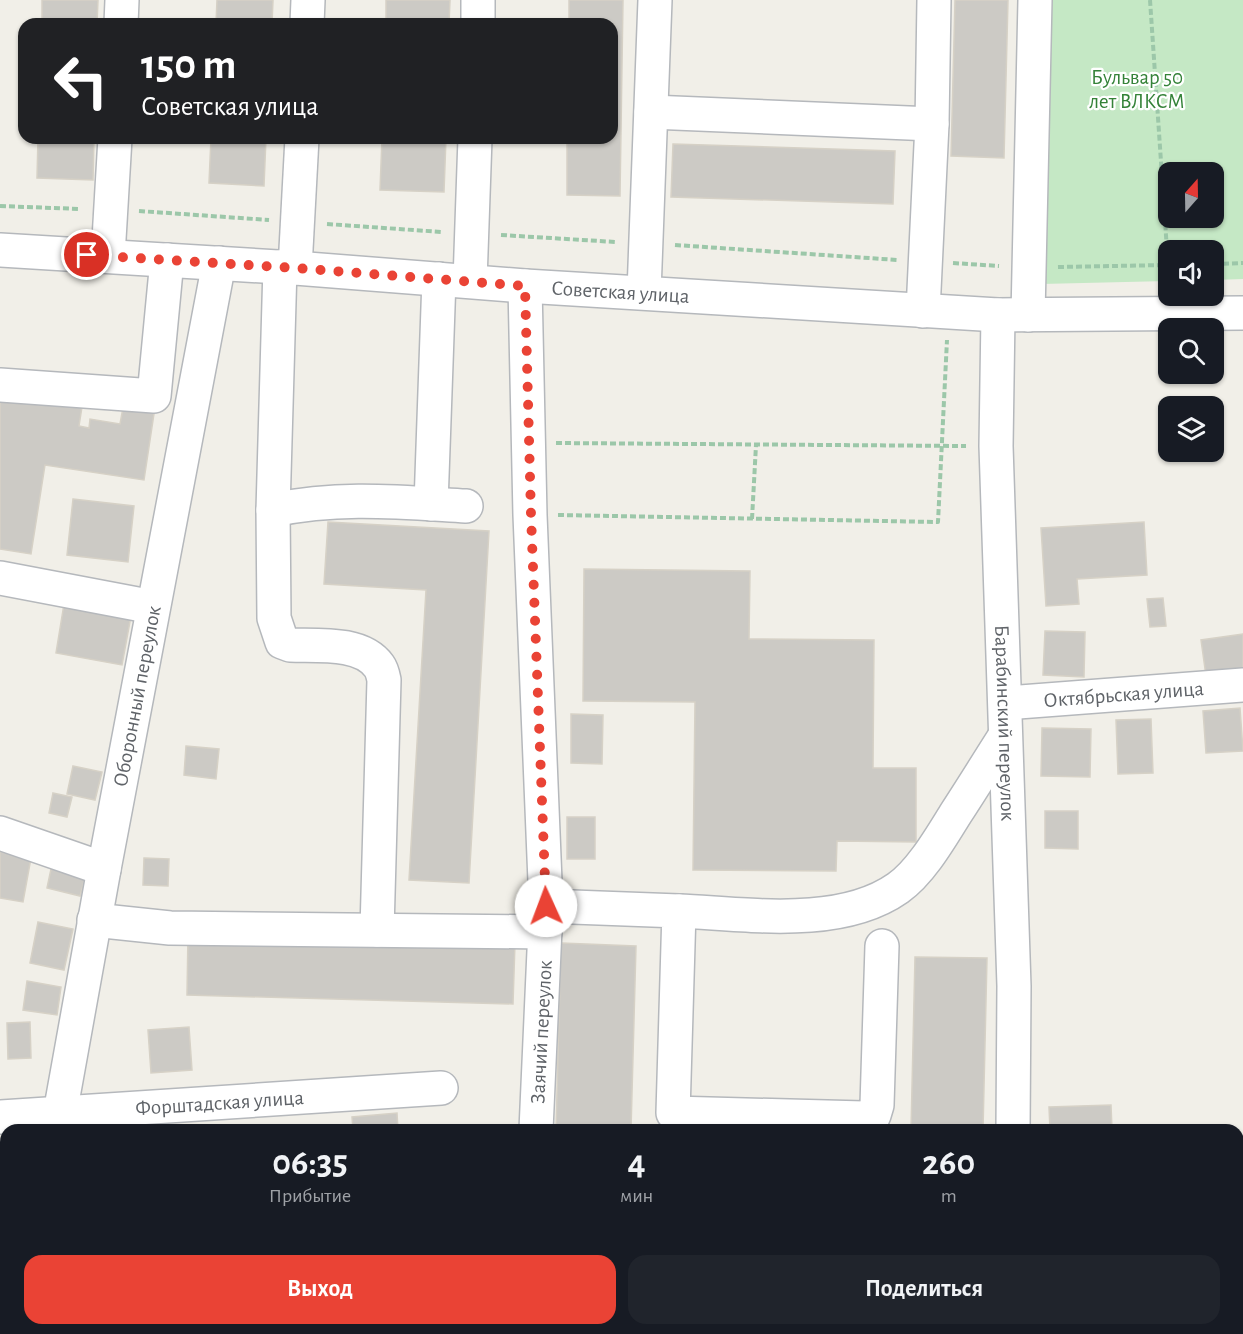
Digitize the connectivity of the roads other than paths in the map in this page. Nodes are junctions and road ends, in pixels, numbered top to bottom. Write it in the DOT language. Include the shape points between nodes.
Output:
graph roads {
  1 [pos="122,0"];
  2 [pos="308,0"];
  3 [pos="478,0"];
  4 [pos="655,0"];
  5 [pos="934,0"];
  6 [pos="1035,0"];
  7 [pos="121,18"];
  8 [pos="307,18"];
  9 [pos="478,18"];
  10 [pos="651,112"];
  11 [pos="932,124"];
  12 [pos="115,144"];
  13 [pos="301,144"];
  14 [pos="474,144"];
  15 [pos="0,250"];
  16 [pos="108,256"];
  17 [pos="167,260"];
  18 [pos="219,263"];
  19 [pos="288,267"];
  20 [pos="455,280"];
  21 [pos="525,286"];
  22 [pos="644,292"];
  23 [pos="923,311"];
  24 [pos="1243,313"];
  25 [pos="1013,315"];
  26 [pos="0,385"];
  27 [pos="431,504"];
  28 [pos="466,506"];
  29 [pos="273,510"];
  30 [pos="0,578"];
  31 [pos="153,608"];
  32 [pos="1243,685"];
  33 [pos="1006,703"];
  34 [pos="1005,736"];
  35 [pos="0,833"];
  36 [pos="104,869"];
  37 [pos="679,911"];
  38 [pos="546,919"];
  39 [pos="94,920"];
  40 [pos="377,930"];
  41 [pos="882,946"];
  42 [pos="441,1088"];
  43 [pos="0,1117"];
  44 [pos="672,1121"];
  45 [pos="58,1122"];
  46 [pos="536,1124"];
  47 [pos="1013,1124"];
  1 -- 7 [label="street"];
  2 -- 8 [label="street"];
  3 -- 9 [label="street"];
  4 -- 10 [label="street"];
  5 -- 11 [label="street"];
  6 -- 25 [label="street, Барабинский переулок"];
  10 -- 11 [label="street"];
  10 -- 22 [label="street"];
  11 -- 23 [label="street"];
  12 -- 16 [label="street"];
  13 -- 19 [label="street"];
  14 -- 20 [label="street"];
  15 -- 16 [label="street, Советская улица"];
  16 -- 17 [label="street, Советская улица"];
  17 -- 18 [label="street, Советская улица"];
  17 -- 26 [label="street" via="154,396"];
  18 -- 19 [label="street, Советская улица"];
  18 -- 31 [label="street, Оборонный переулок"];
  19 -- 20 [label="street, Советская улица"];
  19 -- 29 [label="street"];
  20 -- 21 [label="street, Советская улица"];
  20 -- 27 [label="street"];
  21 -- 22 [label="street, Советская улица"];
  21 -- 38 [label="street, Заячий переулок"];
  22 -- 23 [label="street, Советская улица"];
  23 -- 25 [label="street, Советская улица"];
  24 -- 25 [label="street, Советская улица"];
  25 -- 33 [label="street, Барабинский переулок" via="996,446"];
  27 -- 28 [label="street"];
  27 -- 29 [label="street" via="352,500"];
  29 -- 40 [label="street" via="274,618 282,642 360,652 380,667 384,680"];
  30 -- 31 [label="street"];
  31 -- 36 [label="street, Оборонный переулок"];
  32 -- 33 [label="street, Октябрьская улица"];
  33 -- 34 [label="street, Барабинский переулок"];
  34 -- 37 [label="street" via="932,851 898,888 838,912 801,916"];
  34 -- 47 [label="street, Барабинский переулок" via="1014,986"];
  35 -- 36 [label="street"];
  36 -- 39 [label="street, Оборонный переулок"];
  37 -- 38 [label="street"];
  37 -- 44 [label="street"];
  38 -- 40 [label="street"];
  38 -- 46 [label="street, Заячий переулок"];
  39 -- 40 [label="street" via="170,928"];
  39 -- 45 [label="street, Оборонный переулок"];
  41 -- 44 [label="street" via="874,1115"];
  42 -- 45 [label="street, Форштадская улица"];
  43 -- 45 [label="street, Форштадская улица"];
}
